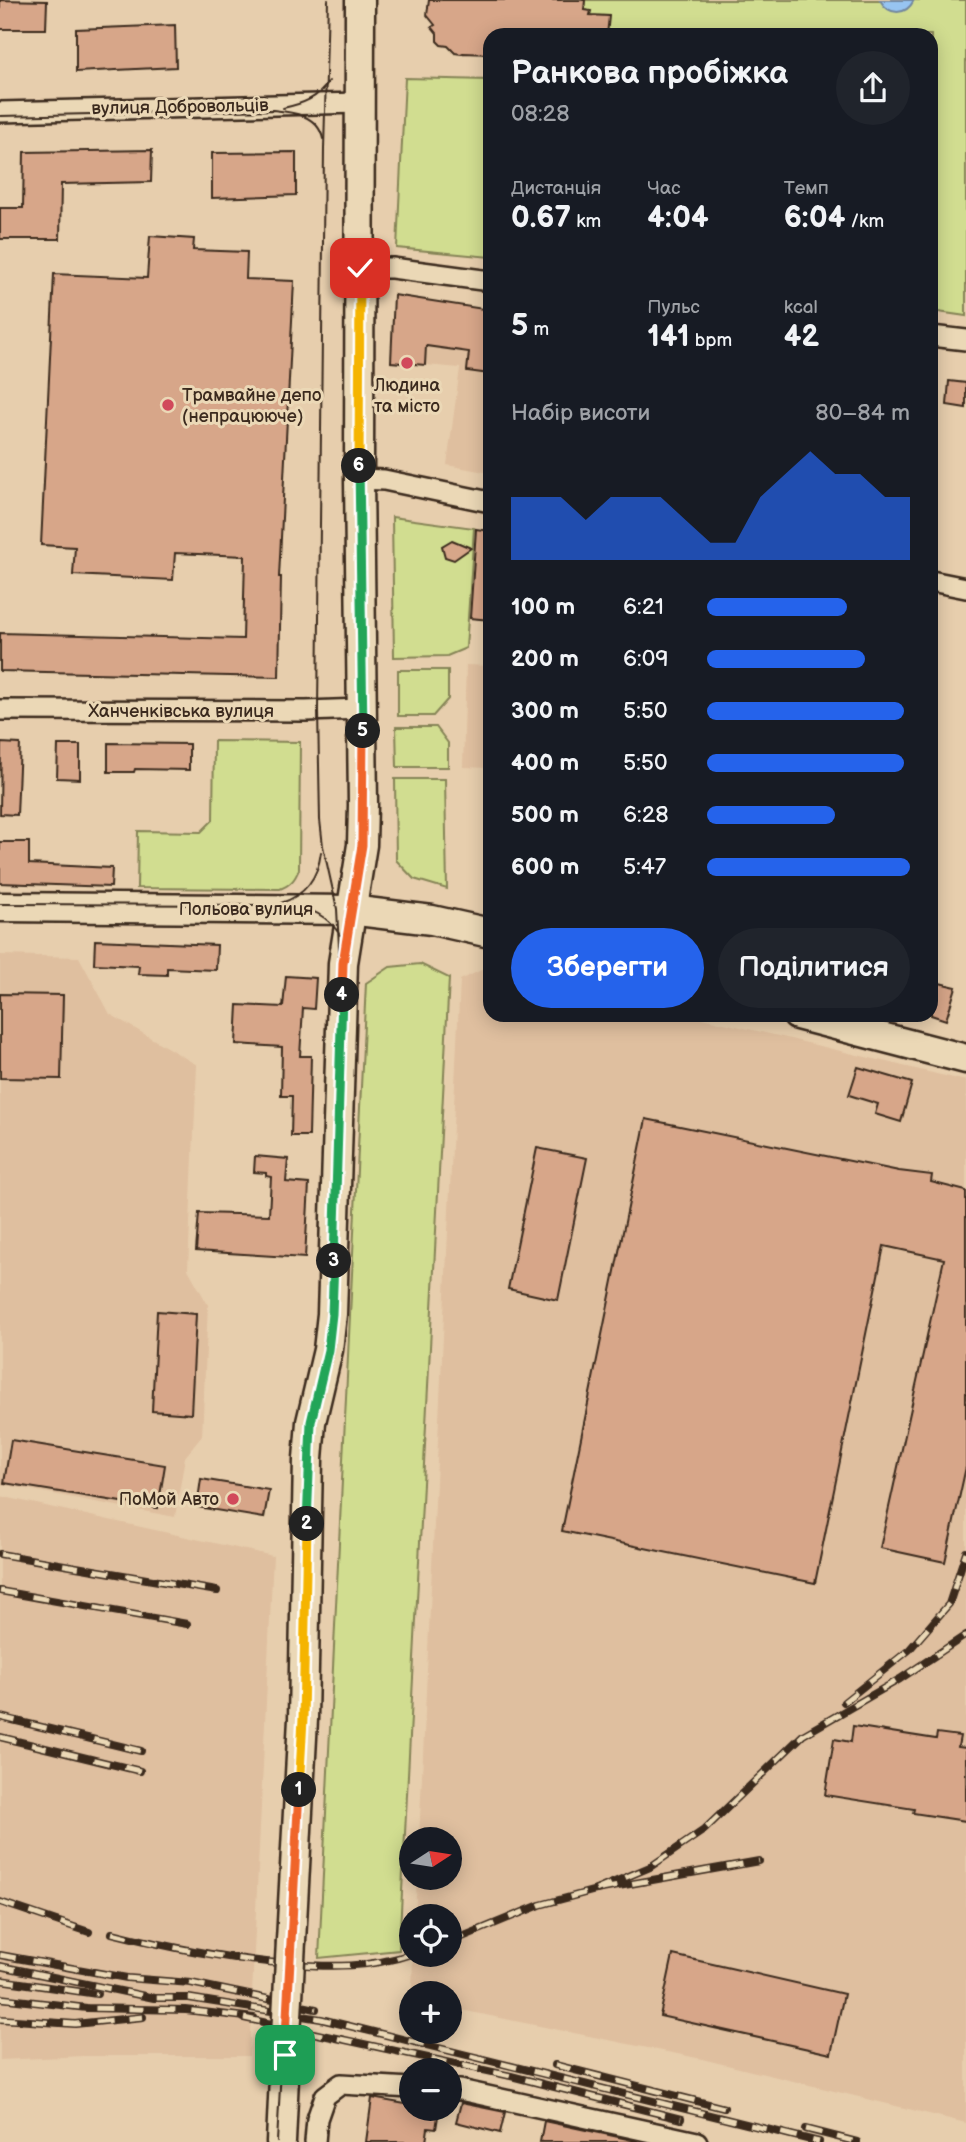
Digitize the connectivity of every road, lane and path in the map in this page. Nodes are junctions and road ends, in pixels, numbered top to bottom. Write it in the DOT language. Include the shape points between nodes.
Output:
graph roads {
  1 [pos="359,0"];
  2 [pos="360,103"];
  3 [pos="0,112"];
  4 [pos="360,268"];
  5 [pos="483,280"];
  6 [pos="938,336"];
  7 [pos="966,340"];
  8 [pos="359,479"];
  9 [pos="483,501"];
  10 [pos="938,583"];
  11 [pos="966,588"];
  12 [pos="362,709"];
  13 [pos="0,710"];
  14 [pos="0,907"];
  15 [pos="350,910"];
  16 [pos="483,931"];
  17 [pos="824,1022"];
  18 [pos="966,1059"];
  19 [pos="399,2087"];
  20 [pos="462,2092"];
  21 [pos="281,2142"];
  22 [pos="315,2142"];
  23 [pos="697,2142"];
  1 -- 2 [label="main road"];
  2 -- 3 [label="street, вулиця Добровольців"];
  2 -- 4 [label="main road"];
  4 -- 5 [label="street"];
  4 -- 8 [label="main road"];
  6 -- 7 [label="street"];
  8 -- 9 [label="street"];
  8 -- 12 [label="main road"];
  10 -- 11 [label="street"];
  12 -- 13 [label="street, Ханченківська вулиця"];
  12 -- 15 [label="main road" via="362,845"];
  14 -- 15 [label="main road, Польова вулиця"];
  15 -- 16 [label="main road, Польова вулиця"];
  15 -- 21 [label="main road, bridge" via="343,963 332,1314 308,1459 303,1719"];
  17 -- 18 [label="main road"];
  19 -- 22 [label="street" via="341,2084 325,2096"];
  20 -- 23 [label="street"];
}
